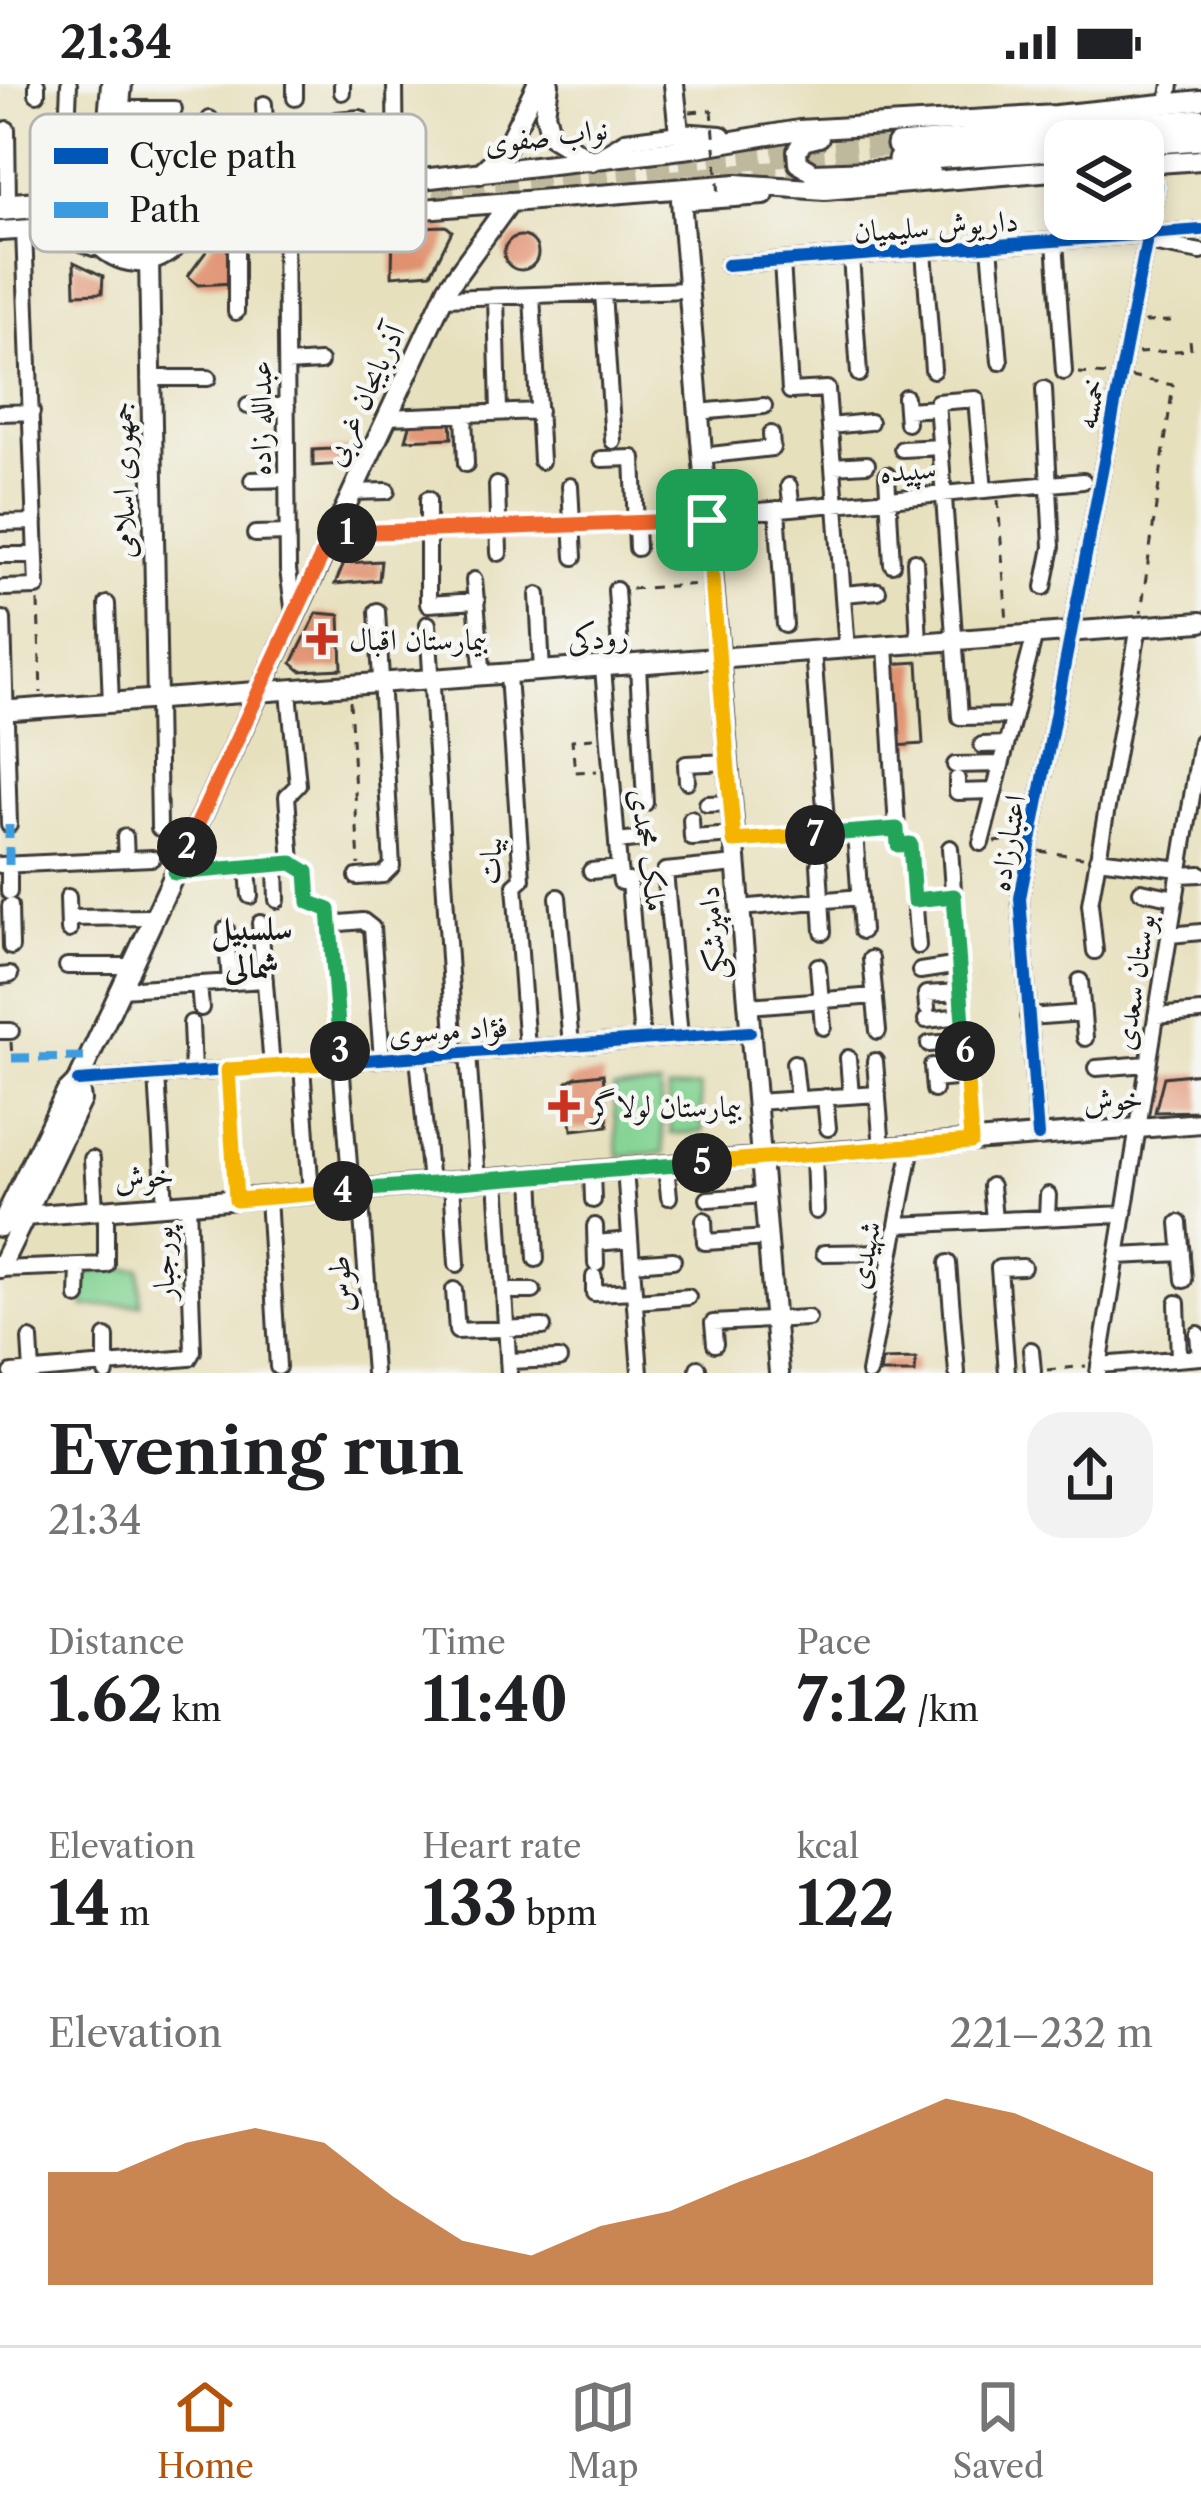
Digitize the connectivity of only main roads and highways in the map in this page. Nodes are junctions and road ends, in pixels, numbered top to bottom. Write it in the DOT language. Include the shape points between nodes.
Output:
graph roads {
  1 [pos="122,84"];
  2 [pos="537,84"];
  3 [pos="549,84"];
  4 [pos="674,84"];
  5 [pos="1170,94"];
  6 [pos="1201,100"];
  7 [pos="118,114"];
  8 [pos="1056,115"];
  9 [pos="1201,120"];
  10 [pos="1164,124"];
  11 [pos="1044,137"];
  12 [pos="747,139"];
  13 [pos="1201,139"];
  14 [pos="1164,142"];
  15 [pos="1044,149"];
  16 [pos="1201,160"];
  17 [pos="592,161"];
  18 [pos="1164,163"];
  19 [pos="1044,172"];
  20 [pos="1024,173"];
  21 [pos="479,174"];
  22 [pos="426,179"];
  23 [pos="794,188"];
  24 [pos="548,200"];
  25 [pos="680,200"];
  26 [pos="510,202"];
  27 [pos="426,210"];
  28 [pos="0,228"];
  29 [pos="30,230"];
  30 [pos="114,252"];
  31 [pos="163,252"];
  32 [pos="149,259"];
  33 [pos="1201,622"];
  34 [pos="719,658"];
  35 [pos="258,694"];
  36 [pos="157,700"];
  37 [pos="2,711"];
  38 [pos="78,1082"];
  39 [pos="1201,1124"];
  40 [pos="761,1158"];
  41 [pos="25,1216"];
  42 [pos="0,1227"];
  43 [pos="0,1268"];
  44 [pos="779,1373"];
  1 -- 7 [label="main road"];
  2 -- 21 [label="main road" via="504,151"];
  3 -- 17 [label="main road" via="550,136"];
  4 -- 12 [label="main road" via="680,133"];
  5 -- 6 [label="main road, نواب صفوی"];
  5 -- 8 [label="main road, نواب صفوی"];
  8 -- 12 [label="main road, نواب صفوی"];
  8 -- 20 [label="main road" via="810,138 796,156 821,174 983,166"];
  9 -- 10 [label="highway"];
  11 -- 15 [label="highway" via="898,153"];
  12 -- 17 [label="main road, نواب صفوی"];
  13 -- 14 [label="highway"];
  16 -- 18 [label="main road"];
  17 -- 21 [label="main road, نواب صفوی"];
  19 -- 20 [label="main road, نواب صفوی"];
  20 -- 23 [label="main road, نواب صفوی"];
  21 -- 22 [label="main road, نواب صفوی"];
  23 -- 24 [label="main road, نواب صفوی" via="737,184"];
  23 -- 25 [label="main road"];
  24 -- 25 [label="main road"];
  24 -- 26 [label="main road, نواب صفوی"];
  25 -- 34 [label="main road, دامپزشکی"];
  26 -- 27 [label="main road, نواب صفوی"];
  26 -- 35 [label="main road, آذربایجان غربی" via="442,298"];
  28 -- 29 [label="main road"];
  30 -- 32 [label="main road"];
  31 -- 32 [label="main road"];
  32 -- 36 [label="main road, جمهوری اسلامی"];
  33 -- 34 [label="main road, رودکی"];
  34 -- 35 [label="main road, رودکی"];
  34 -- 40 [label="main road, دامپزشکی"];
  35 -- 36 [label="main road, رودکی"];
  35 -- 38 [label="main road, آذربایجان غربی"];
  36 -- 37 [label="main road, رودکی"];
  38 -- 41 [label="main road, آذربایجان غربی" via="81,1100"];
  38 -- 42 [label="main road, آذربایجان غربی"];
  39 -- 40 [label="main road, خوش"];
  40 -- 41 [label="main road, خوش"];
  40 -- 44 [label="main road, دامپزشکی"];
  41 -- 43 [label="main road, آذربایجان غربی"];
}
